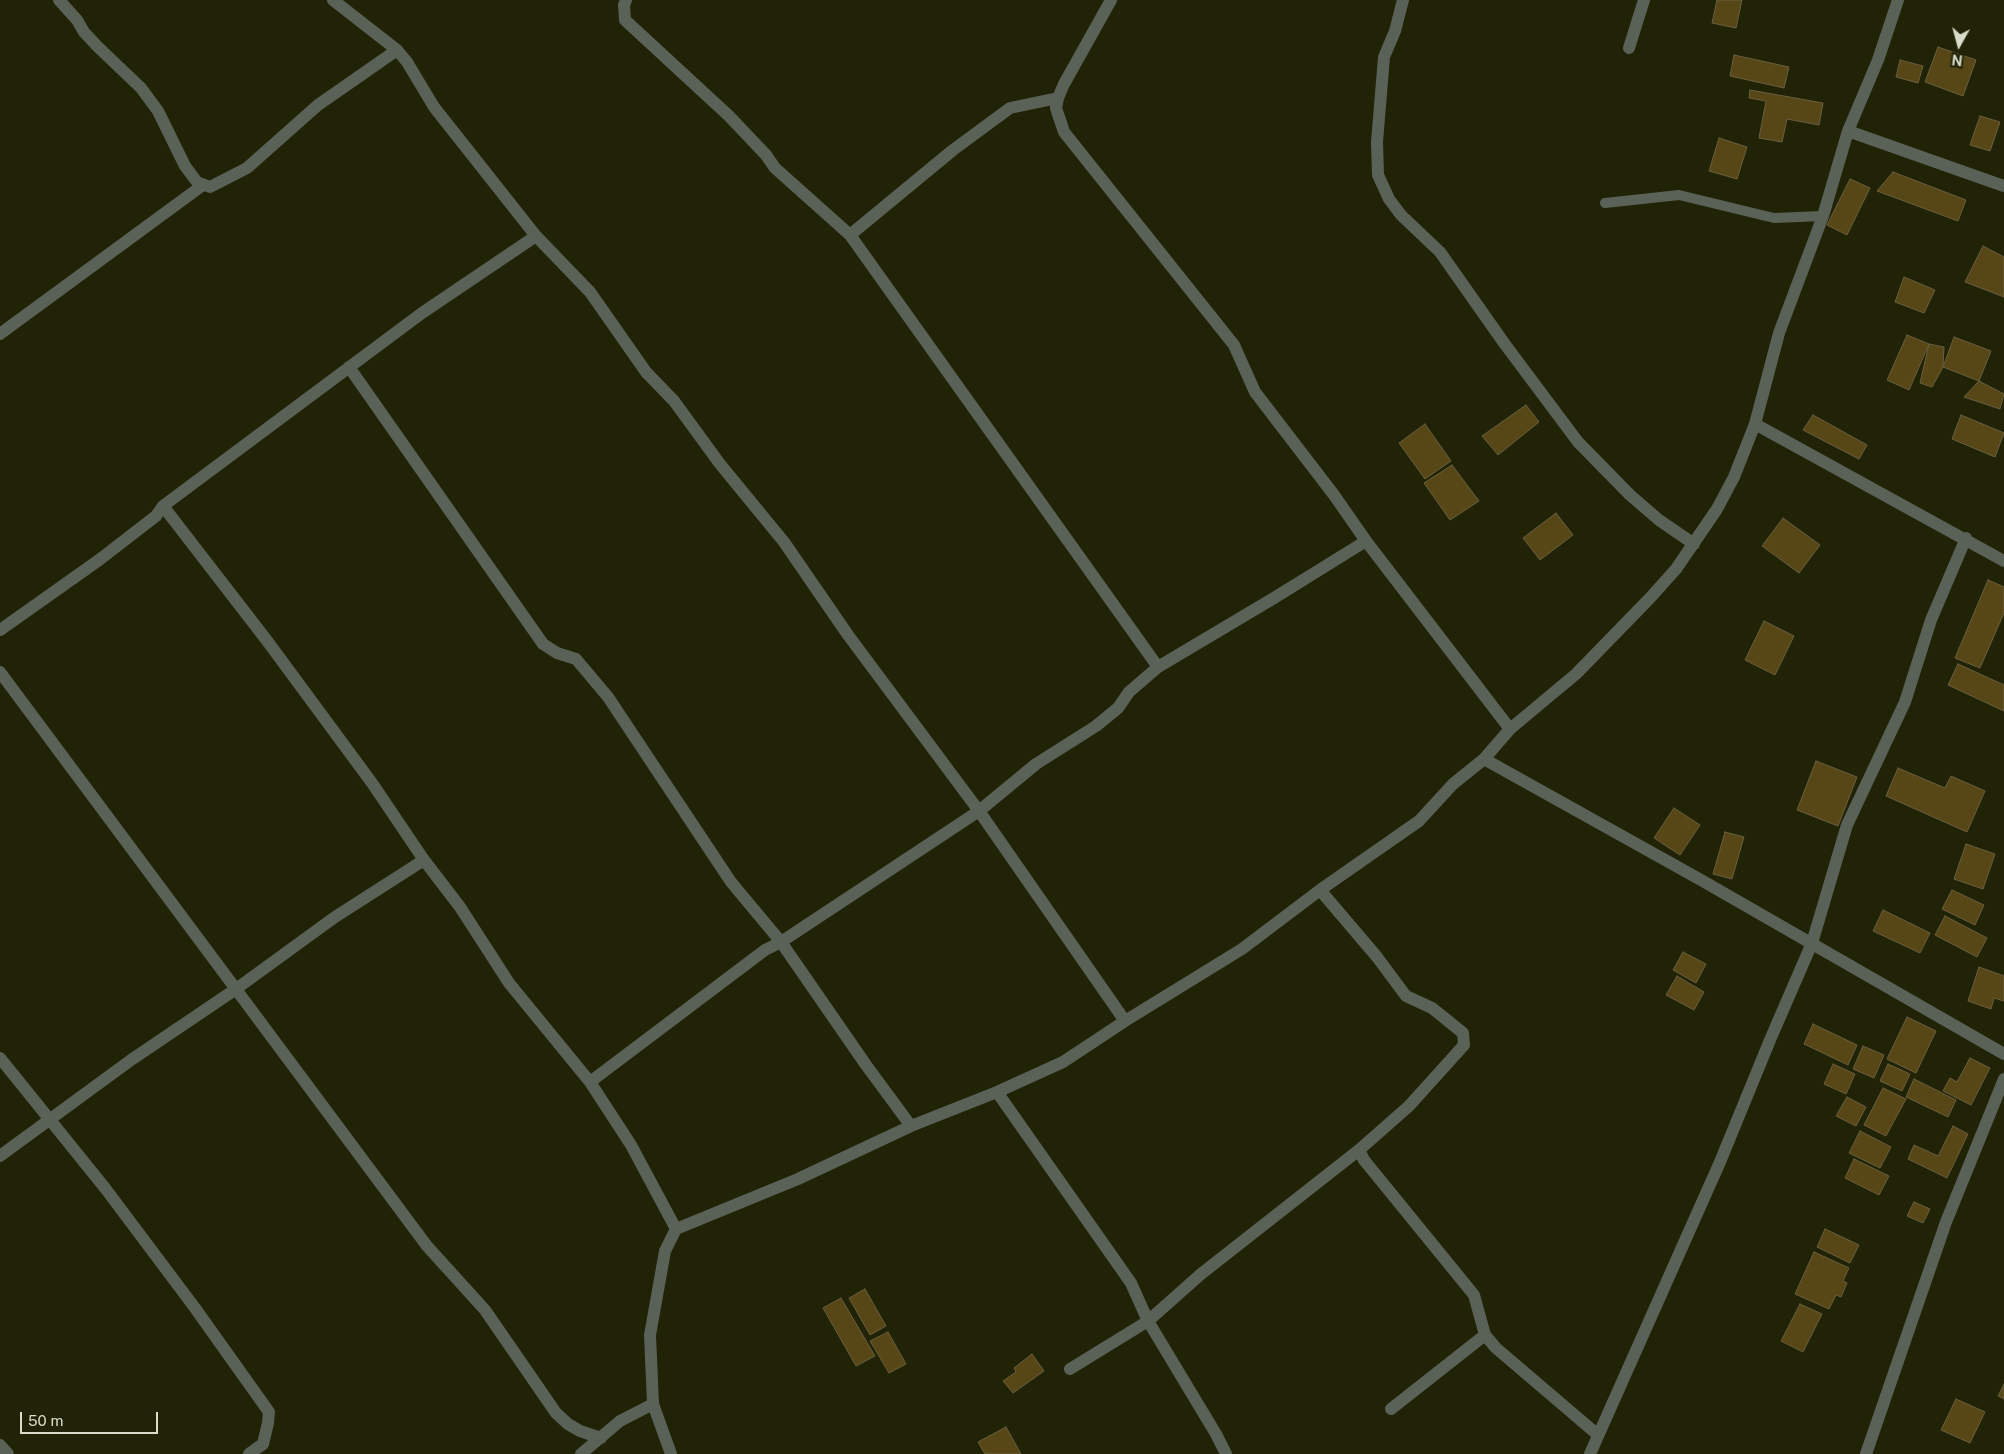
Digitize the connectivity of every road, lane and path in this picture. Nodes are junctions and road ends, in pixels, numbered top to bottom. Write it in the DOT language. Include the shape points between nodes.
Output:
graph roads {
  1 [pos="59,0"];
  2 [pos="333,0"];
  3 [pos="626,0"];
  4 [pos="1111,0"];
  5 [pos="1404,0"];
  6 [pos="1644,0"];
  7 [pos="1898,0"];
  8 [pos="1629,48"];
  9 [pos="397,50"];
  10 [pos="1058,98"];
  11 [pos="1848,131"];
  12 [pos="203,186"];
  13 [pos="2004,186"];
  14 [pos="1605,204"];
  15 [pos="1823,216"];
  16 [pos="536,236"];
  17 [pos="850,236"];
  18 [pos="0,334"];
  19 [pos="349,367"];
  20 [pos="1755,424"];
  21 [pos="163,506"];
  22 [pos="1966,538"];
  23 [pos="1366,541"];
  24 [pos="1694,544"];
  25 [pos="2004,561"];
  26 [pos="0,630"];
  27 [pos="1158,667"];
  28 [pos="0,672"];
  29 [pos="1510,729"];
  30 [pos="1484,759"];
  31 [pos="979,811"];
  32 [pos="424,860"];
  33 [pos="1320,890"];
  34 [pos="781,942"];
  35 [pos="1812,943"];
  36 [pos="236,989"];
  37 [pos="1125,1021"];
  38 [pos="2004,1054"];
  39 [pos="0,1058"];
  40 [pos="2004,1079"];
  41 [pos="590,1082"];
  42 [pos="997,1092"];
  43 [pos="50,1119"];
  44 [pos="911,1126"];
  45 [pos="1359,1150"];
  46 [pos="0,1156"];
  47 [pos="676,1229"];
  48 [pos="1148,1321"];
  49 [pos="1485,1335"];
  50 [pos="1070,1369"];
  51 [pos="653,1404"];
  52 [pos="1391,1409"];
  53 [pos="1598,1435"];
  54 [pos="601,1438"];
  55 [pos="0,1444"];
  56 [pos="8,1454"];
  57 [pos="249,1454"];
  58 [pos="581,1454"];
  59 [pos="671,1454"];
  60 [pos="1226,1454"];
  61 [pos="1590,1454"];
  62 [pos="1866,1454"];
  1 -- 12 [label="street" via="97,46 142,88 158,111 185,166"];
  2 -- 9 [label="street"];
  3 -- 17 [label="street" via="625,20 729,116 775,168"];
  4 -- 10 [label="street"];
  5 -- 24 [label="street" via="1384,57 1377,142 1378,175 1389,199 1400,215 1440,252 1578,442 1658,520"];
  6 -- 8 [label="street"];
  7 -- 11 [label="street" via="1878,60"];
  9 -- 12 [label="street" via="318,105 247,168 210,187"];
  9 -- 16 [label="street" via="434,107"];
  10 -- 17 [label="street" via="1010,108 953,150"];
  10 -- 23 [label="street" via="1056,108 1064,132 1234,345 1255,392"];
  11 -- 13 [label="street"];
  11 -- 15 [label="street"];
  12 -- 18 [label="street"];
  14 -- 15 [label="lane" via="1680,195 1774,218"];
  15 -- 20 [label="street" via="1779,333"];
  16 -- 19 [label="street"];
  16 -- 31 [label="street" via="590,292 646,372 674,401 784,542 848,635"];
  17 -- 27 [label="street"];
  19 -- 21 [label="street"];
  19 -- 34 [label="street" via="543,644 556,653 576,659 608,697 732,882"];
  20 -- 22 [label="street" via="1944,529"];
  20 -- 24 [label="street" via="1734,477"];
  21 -- 26 [label="street" via="156,516 99,560"];
  21 -- 32 [label="street" via="274,650"];
  22 -- 25 [label="street"];
  22 -- 35 [label="street" via="1931,620 1905,702 1847,825"];
  23 -- 27 [label="street"];
  23 -- 29 [label="street"];
  24 -- 29 [label="street" via="1650,598 1576,674"];
  27 -- 31 [label="street" via="1096,726 1036,764"];
  28 -- 36 [label="street"];
  29 -- 30 [label="street"];
  30 -- 33 [label="street" via="1453,784 1420,821"];
  30 -- 35 [label="street"];
  31 -- 34 [label="street"];
  31 -- 37 [label="street"];
  32 -- 36 [label="street" via="335,917"];
  32 -- 41 [label="street" via="460,907 509,983"];
  33 -- 37 [label="street" via="1242,949"];
  33 -- 45 [label="street" via="1406,996 1432,1008 1463,1033 1464,1045 1409,1106"];
  34 -- 41 [label="street" via="765,950"];
  34 -- 44 [label="street"];
  35 -- 38 [label="street"];
  35 -- 53 [label="street" via="1720,1162"];
  36 -- 43 [label="street"];
  36 -- 54 [label="street" via="427,1246 485,1310 556,1413 580,1431"];
  37 -- 42 [label="street" via="1062,1062"];
  39 -- 43 [label="street"];
  40 -- 62 [label="street" via="1946,1222"];
  41 -- 47 [label="street" via="631,1145"];
  42 -- 44 [label="street"];
  42 -- 48 [label="street" via="1131,1283"];
  43 -- 46 [label="street"];
  43 -- 57 [label="street" via="195,1308 268,1412 263,1444"];
  44 -- 47 [label="street" via="798,1179"];
  45 -- 48 [label="street" via="1200,1274"];
  45 -- 49 [label="street" via="1474,1295"];
  47 -- 51 [label="street" via="665,1251 650,1335"];
  48 -- 50 [label="street"];
  48 -- 60 [label="street"];
  49 -- 52 [label="street"];
  49 -- 53 [label="street"];
  51 -- 54 [label="street" via="620,1421"];
  51 -- 59 [label="street"];
  53 -- 61 [label="street"];
  54 -- 58 [label="street"];
  55 -- 56 [label="street"];
}
